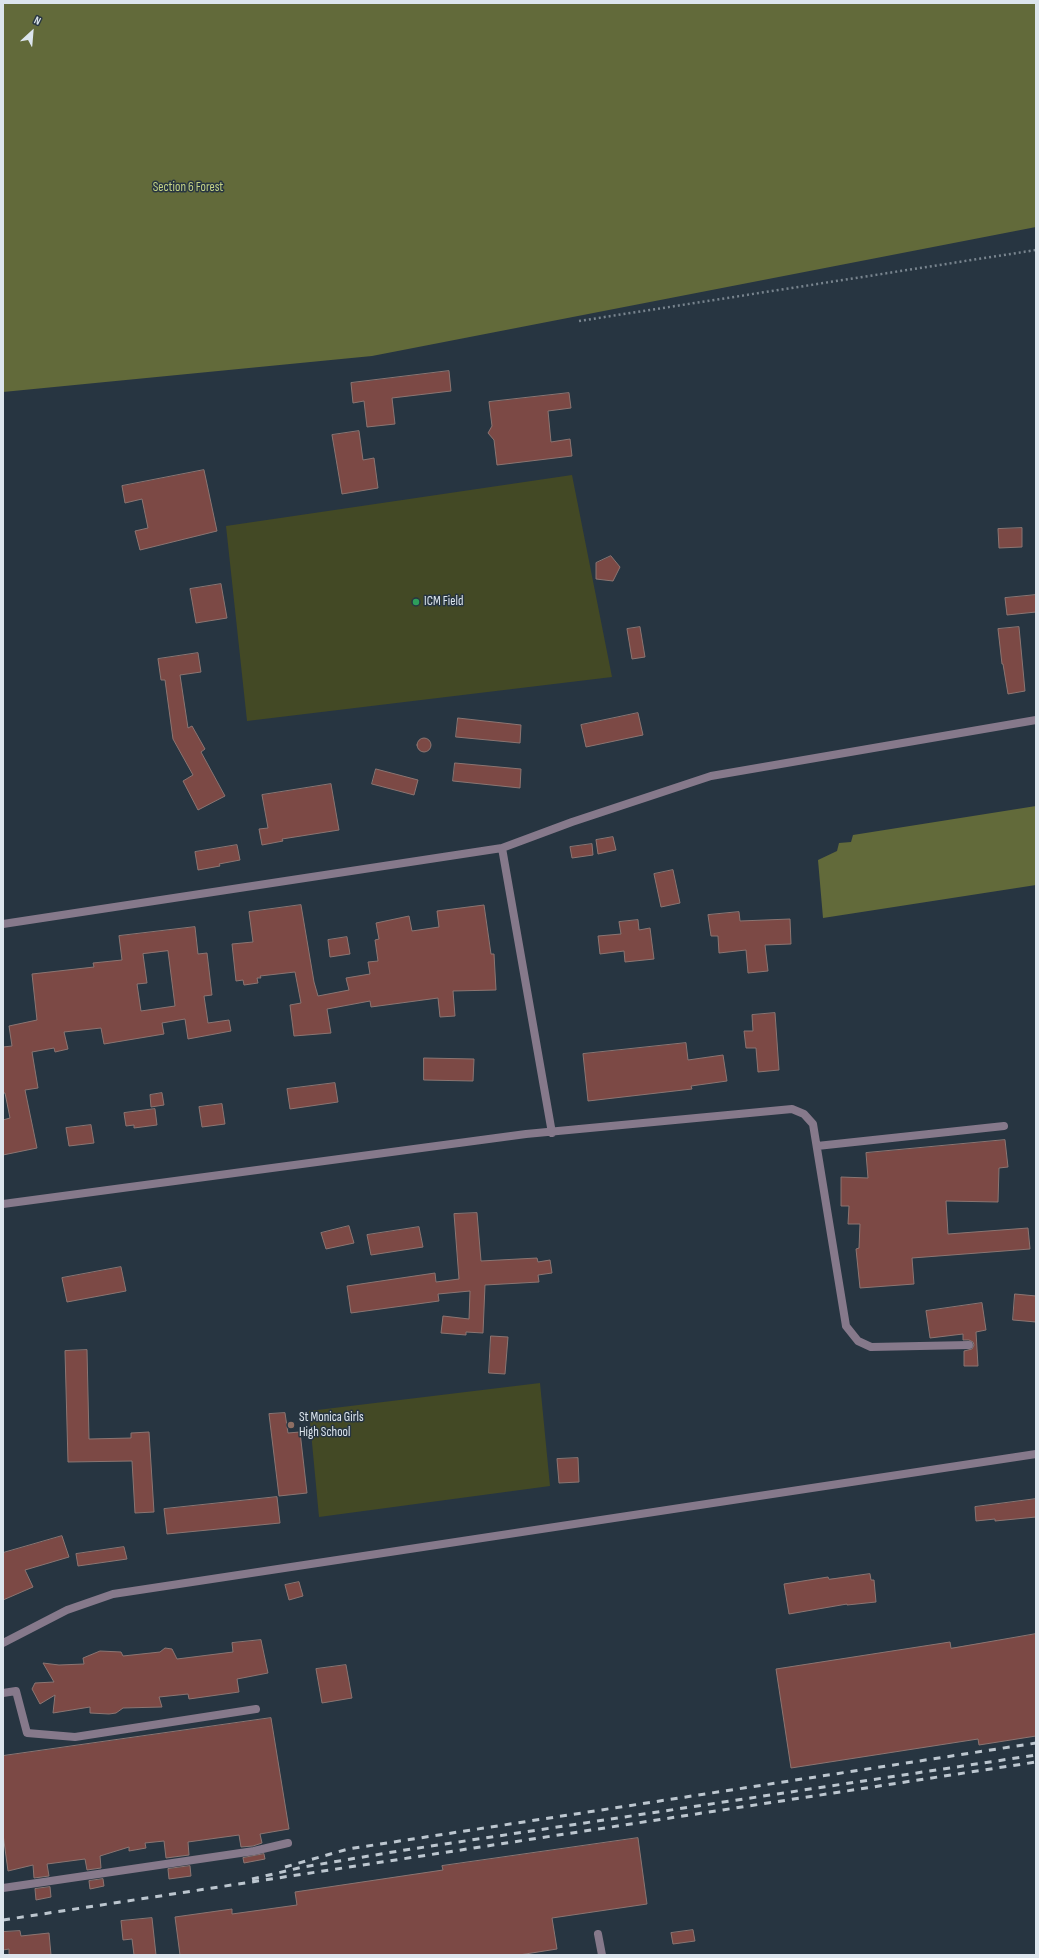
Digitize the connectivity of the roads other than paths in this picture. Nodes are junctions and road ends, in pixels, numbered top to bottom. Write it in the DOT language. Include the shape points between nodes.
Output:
graph roads {
  1 [pos="1036,720"];
  2 [pos="502,848"];
  3 [pos="3,924"];
  4 [pos="1004,1126"];
  5 [pos="552,1132"];
  6 [pos="817,1146"];
  7 [pos="3,1204"];
  8 [pos="969,1344"];
  9 [pos="1036,1454"];
  10 [pos="3,1644"];
  11 [pos="3,1693"];
  12 [pos="256,1709"];
  13 [pos="288,1843"];
  14 [pos="3,1888"];
  15 [pos="598,1934"];
  16 [pos="602,1955"];
  1 -- 2 [label="street" via="711,776"];
  2 -- 3 [label="street"];
  2 -- 5 [label="street"];
  4 -- 6 [label="street"];
  5 -- 6 [label="street" via="792,1109 804,1114 813,1124"];
  5 -- 7 [label="street"];
  6 -- 8 [label="street" via="846,1326 858,1340 872,1348"];
  9 -- 10 [label="street" via="113,1594 67,1610"];
  11 -- 12 [label="street" via="16,1691 27,1733 74,1737"];
  13 -- 14 [label="street" via="254,1851"];
  15 -- 16 [label="street"];
}
